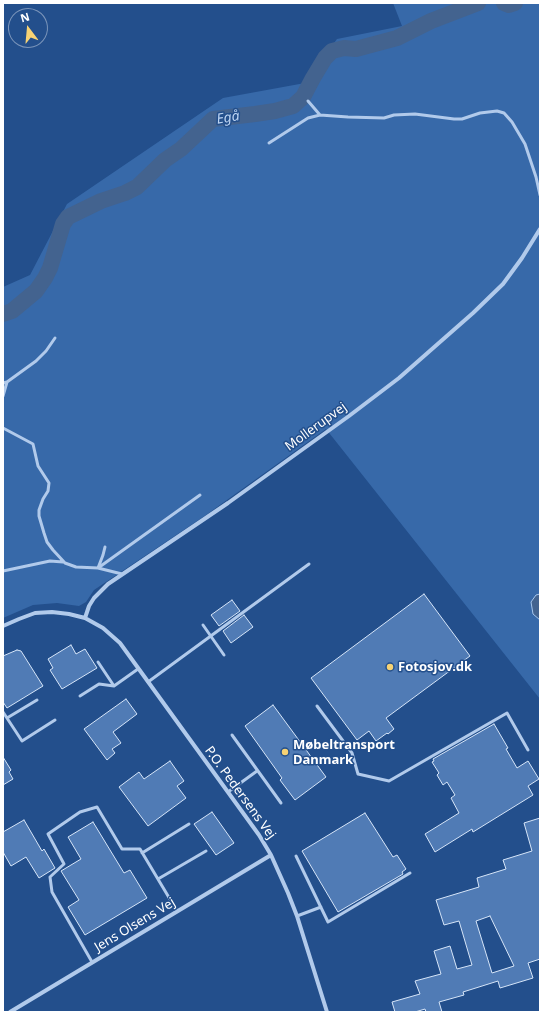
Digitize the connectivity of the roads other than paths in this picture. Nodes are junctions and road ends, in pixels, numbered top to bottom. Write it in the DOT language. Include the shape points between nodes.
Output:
graph roads {
  1 [pos="308,101"];
  2 [pos="320,115"];
  3 [pos="269,143"];
  4 [pos="540,195"];
  5 [pos="540,229"];
  6 [pos="55,338"];
  7 [pos="5,382"];
  8 [pos="3,396"];
  9 [pos="3,428"];
  10 [pos="200,495"];
  11 [pos="105,547"];
  12 [pos="65,563"];
  13 [pos="309,564"];
  14 [pos="98,568"];
  15 [pos="3,571"];
  16 [pos="122,574"];
  17 [pos="85,618"];
  18 [pos="203,625"];
  19 [pos="3,626"];
  20 [pos="210,636"];
  21 [pos="224,656"];
  22 [pos="98,662"];
  23 [pos="138,669"];
  24 [pos="148,682"];
  25 [pos="114,686"];
  26 [pos="80,696"];
  27 [pos="37,700"];
  28 [pos="318,706"];
  29 [pos="3,712"];
  30 [pos="7,718"];
  31 [pos="55,720"];
  32 [pos="232,735"];
  33 [pos="528,750"];
  34 [pos="257,770"];
  35 [pos="228,792"];
  36 [pos="281,803"];
  37 [pos="189,824"];
  38 [pos="206,851"];
  39 [pos="142,853"];
  40 [pos="271,855"];
  41 [pos="296,856"];
  42 [pos="410,873"];
  43 [pos="158,879"];
  44 [pos="321,907"];
  45 [pos="178,911"];
  46 [pos="297,916"];
  47 [pos="92,962"];
  48 [pos="10,1012"];
  49 [pos="327,1012"];
  1 -- 2 [label="lane"];
  2 -- 3 [label="lane" via="308,118"];
  2 -- 4 [label="lane" via="384,118 415,114 462,119 489,111 504,113 525,144"];
  5 -- 16 [label="street, Mollerupvej" via="503,284 399,378 228,503"];
  6 -- 7 [label="lane" via="36,361"];
  7 -- 8 [label="lane"];
  9 -- 12 [label="lane" via="33,444 38,466 50,482 39,516 47,542"];
  10 -- 14 [label="lane"];
  11 -- 14 [label="lane"];
  12 -- 14 [label="lane" via="76,567"];
  12 -- 15 [label="lane" via="50,560"];
  13 -- 20 [label="lane"];
  14 -- 16 [label="lane"];
  16 -- 17 [label="street, Mollerupvej" via="94,598"];
  17 -- 19 [label="street, P.O. Pedersens Vej" via="52,612 19,618"];
  17 -- 23 [label="street, P.O. Pedersens Vej" via="103,628 120,644"];
  18 -- 20 [label="lane"];
  20 -- 21 [label="lane"];
  20 -- 24 [label="lane"];
  22 -- 25 [label="lane"];
  23 -- 24 [label="street, P.O. Pedersens Vej"];
  23 -- 25 [label="lane"];
  24 -- 35 [label="street, P.O. Pedersens Vej"];
  25 -- 26 [label="lane" via="99,684"];
  27 -- 30 [label="lane"];
  28 -- 33 [label="lane" via="352,753 358,774 390,781 507,713"];
  29 -- 30 [label="lane"];
  30 -- 31 [label="lane" via="22,741"];
  32 -- 34 [label="lane"];
  34 -- 35 [label="lane"];
  34 -- 36 [label="lane"];
  35 -- 40 [label="street, P.O. Pedersens Vej" via="260,835"];
  37 -- 39 [label="lane"];
  38 -- 43 [label="lane"];
  39 -- 43 [label="lane"];
  39 -- 47 [label="lane" via="140,849 122,849 97,807 80,812 48,834 64,864 50,877 52,892"];
  40 -- 45 [label="street, Jens Olsens Vej"];
  40 -- 46 [label="street, P.O. Pedersens Vej"];
  41 -- 44 [label="lane"];
  42 -- 44 [label="lane" via="328,922"];
  43 -- 45 [label="lane"];
  44 -- 46 [label="lane"];
  45 -- 47 [label="street, Jens Olsens Vej"];
  46 -- 49 [label="street, P.O. Pedersens Vej"];
  47 -- 48 [label="street, Jens Olsens Vej"];
}
